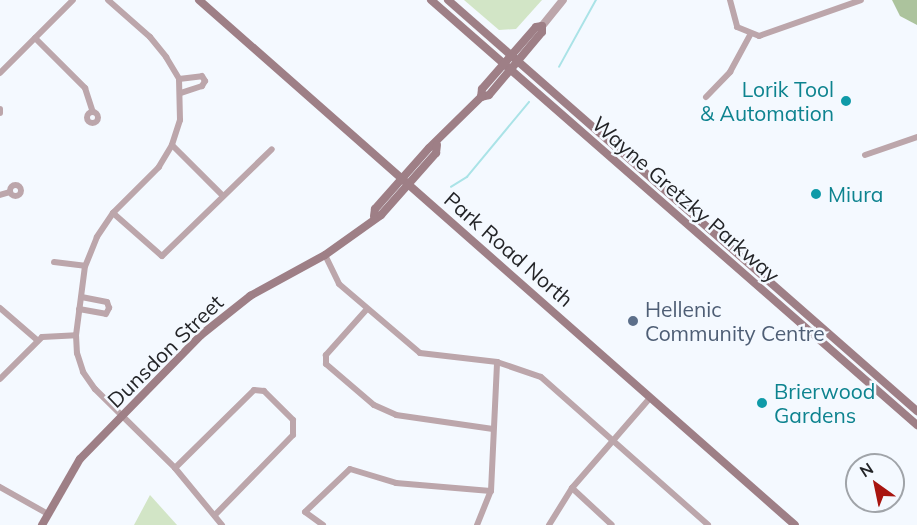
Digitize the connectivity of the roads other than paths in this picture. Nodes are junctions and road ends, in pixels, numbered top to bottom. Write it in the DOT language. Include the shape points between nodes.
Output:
graph roads {
  1 [pos="73,0"];
  2 [pos="108,0"];
  3 [pos="199,0"];
  4 [pos="431,0"];
  5 [pos="447,0"];
  6 [pos="562,0"];
  7 [pos="730,0"];
  8 [pos="861,0"];
  9 [pos="542,26"];
  10 [pos="750,35"];
  11 [pos="35,38"];
  12 [pos="515,58"];
  13 [pos="508,66"];
  14 [pos="0,73"];
  15 [pos="178,79"];
  16 [pos="181,93"];
  17 [pos="706,97"];
  18 [pos="93,112"];
  19 [pos="917,137"];
  20 [pos="172,145"];
  21 [pos="272,149"];
  22 [pos="865,155"];
  23 [pos="406,182"];
  24 [pos="10,192"];
  25 [pos="0,195"];
  26 [pos="222,195"];
  27 [pos="113,213"];
  28 [pos="325,255"];
  29 [pos="54,262"];
  30 [pos="85,266"];
  31 [pos="81,297"];
  32 [pos="0,308"];
  33 [pos="79,309"];
  34 [pos="367,309"];
  35 [pos="76,335"];
  36 [pos="37,340"];
  37 [pos="497,362"];
  38 [pos="0,379"];
  39 [pos="650,398"];
  40 [pos="917,411"];
  41 [pos="122,416"];
  42 [pos="917,425"];
  43 [pos="493,429"];
  44 [pos="613,440"];
  45 [pos="175,468"];
  46 [pos="0,487"];
  47 [pos="572,488"];
  48 [pos="491,491"];
  49 [pos="48,513"];
  50 [pos="215,515"];
  51 [pos="42,525"];
  52 [pos="222,525"];
  53 [pos="323,525"];
  54 [pos="477,525"];
  55 [pos="549,525"];
  56 [pos="612,525"];
  57 [pos="708,525"];
  58 [pos="795,525"];
  1 -- 11 [label="street"];
  2 -- 15 [label="street" via="150,37"];
  3 -- 23 [label="main road, Park Road North"];
  4 -- 13 [label="main road, Wayne Gretzky Parkway"];
  5 -- 12 [label="main road, Wayne Gretzky Parkway"];
  6 -- 9 [label="street, Dunsdon Street"];
  7 -- 10 [label="street" via="736,27"];
  8 -- 10 [label="street" via="759,36"];
  9 -- 12 [label="main road, Dunsdon Street" via="536,27"];
  10 -- 17 [label="street" via="730,72"];
  11 -- 14 [label="street"];
  11 -- 18 [label="street" via="85,88"];
  12 -- 13 [label="main road, Dunsdon Street"];
  12 -- 40 [label="main road, Wayne Gretzky Parkway"];
  13 -- 23 [label="main road, Dunsdon Street" via="482,89 481,97 437,145 429,148"];
  13 -- 42 [label="main road, Wayne Gretzky Parkway"];
  15 -- 16 [label="street"];
  15 -- 16 [label="street" via="202,76 205,81 202,86"];
  16 -- 20 [label="street" via="180,120"];
  19 -- 22 [label="street"];
  20 -- 26 [label="street"];
  20 -- 27 [label="street" via="159,167"];
  21 -- 26 [label="street"];
  23 -- 28 [label="main road, Dunsdon Street" via="375,209 374,216"];
  23 -- 39 [label="main road, Park Road North"];
  24 -- 25 [label="street"];
  26 -- 27 [label="street" via="162,256"];
  27 -- 30 [label="street"];
  28 -- 34 [label="street" via="339,284"];
  28 -- 41 [label="main road, Dunsdon Street" via="232,310"];
  29 -- 30 [label="street"];
  30 -- 31 [label="street"];
  31 -- 33 [label="street"];
  31 -- 33 [label="street" via="107,302 109,308 106,314"];
  32 -- 36 [label="street"];
  33 -- 35 [label="street"];
  34 -- 37 [label="street" via="420,353"];
  34 -- 43 [label="street" via="326,355 326,364 374,405 396,415"];
  35 -- 36 [label="street" via="54,334"];
  35 -- 41 [label="street" via="83,372"];
  36 -- 38 [label="street"];
  37 -- 43 [label="street"];
  37 -- 44 [label="street" via="541,377"];
  39 -- 44 [label="street"];
  39 -- 58 [label="main road, Park Road North"];
  41 -- 45 [label="street"];
  41 -- 49 [label="main road, Dunsdon Street" via="80,459"];
  43 -- 48 [label="street"];
  44 -- 47 [label="street"];
  44 -- 57 [label="street"];
  45 -- 50 [label="street"];
  45 -- 50 [label="street" via="254,390 264,392 293,420 293,435"];
  46 -- 49 [label="street"];
  47 -- 55 [label="street"];
  47 -- 56 [label="street"];
  48 -- 53 [label="street" via="396,483 350,470 305,512"];
  48 -- 54 [label="street"];
  49 -- 51 [label="main road, Dunsdon Street"];
  50 -- 52 [label="street"];
}
